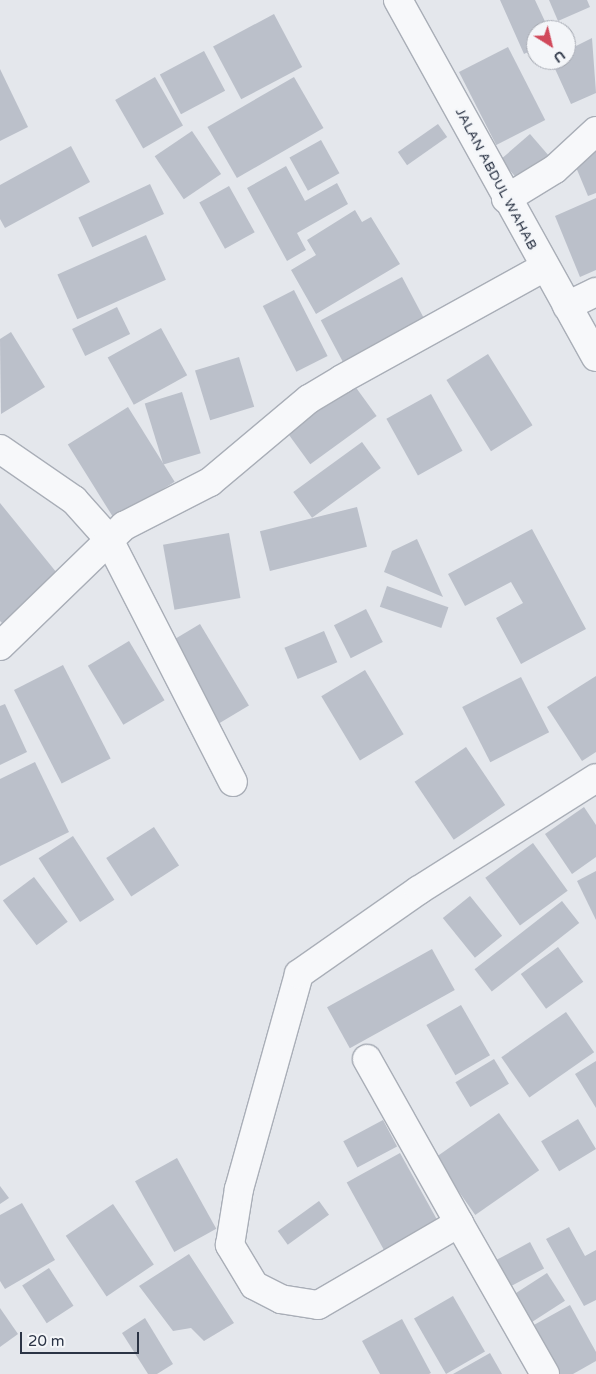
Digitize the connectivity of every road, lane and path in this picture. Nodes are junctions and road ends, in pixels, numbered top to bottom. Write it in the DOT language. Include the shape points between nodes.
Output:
graph roads {
  1 [pos="398,0"];
  2 [pos="596,131"];
  3 [pos="506,199"];
  4 [pos="543,268"];
  5 [pos="596,292"];
  6 [pos="567,306"];
  7 [pos="596,357"];
  8 [pos="0,449"];
  9 [pos="108,538"];
  10 [pos="0,646"];
  11 [pos="596,778"];
  12 [pos="233,782"];
  13 [pos="367,1059"];
  14 [pos="459,1223"];
  15 [pos="545,1374"];
  1 -- 3 [label="street, JALAN ABDUL WAHAB"];
  2 -- 3 [label="street" via="555,169"];
  3 -- 4 [label="street, JALAN ABDUL WAHAB"];
  4 -- 6 [label="street, JALAN ABDUL WAHAB"];
  4 -- 9 [label="street" via="309,399 226,471 140,515"];
  5 -- 6 [label="street"];
  6 -- 7 [label="street, JALAN ABDUL WAHAB"];
  8 -- 9 [label="street" via="74,500"];
  9 -- 10 [label="street"];
  9 -- 12 [label="street"];
  11 -- 14 [label="street" via="419,890 299,974 239,1189 230,1245 254,1285 281,1298 318,1305"];
  13 -- 14 [label="street"];
  14 -- 15 [label="street"];
}
